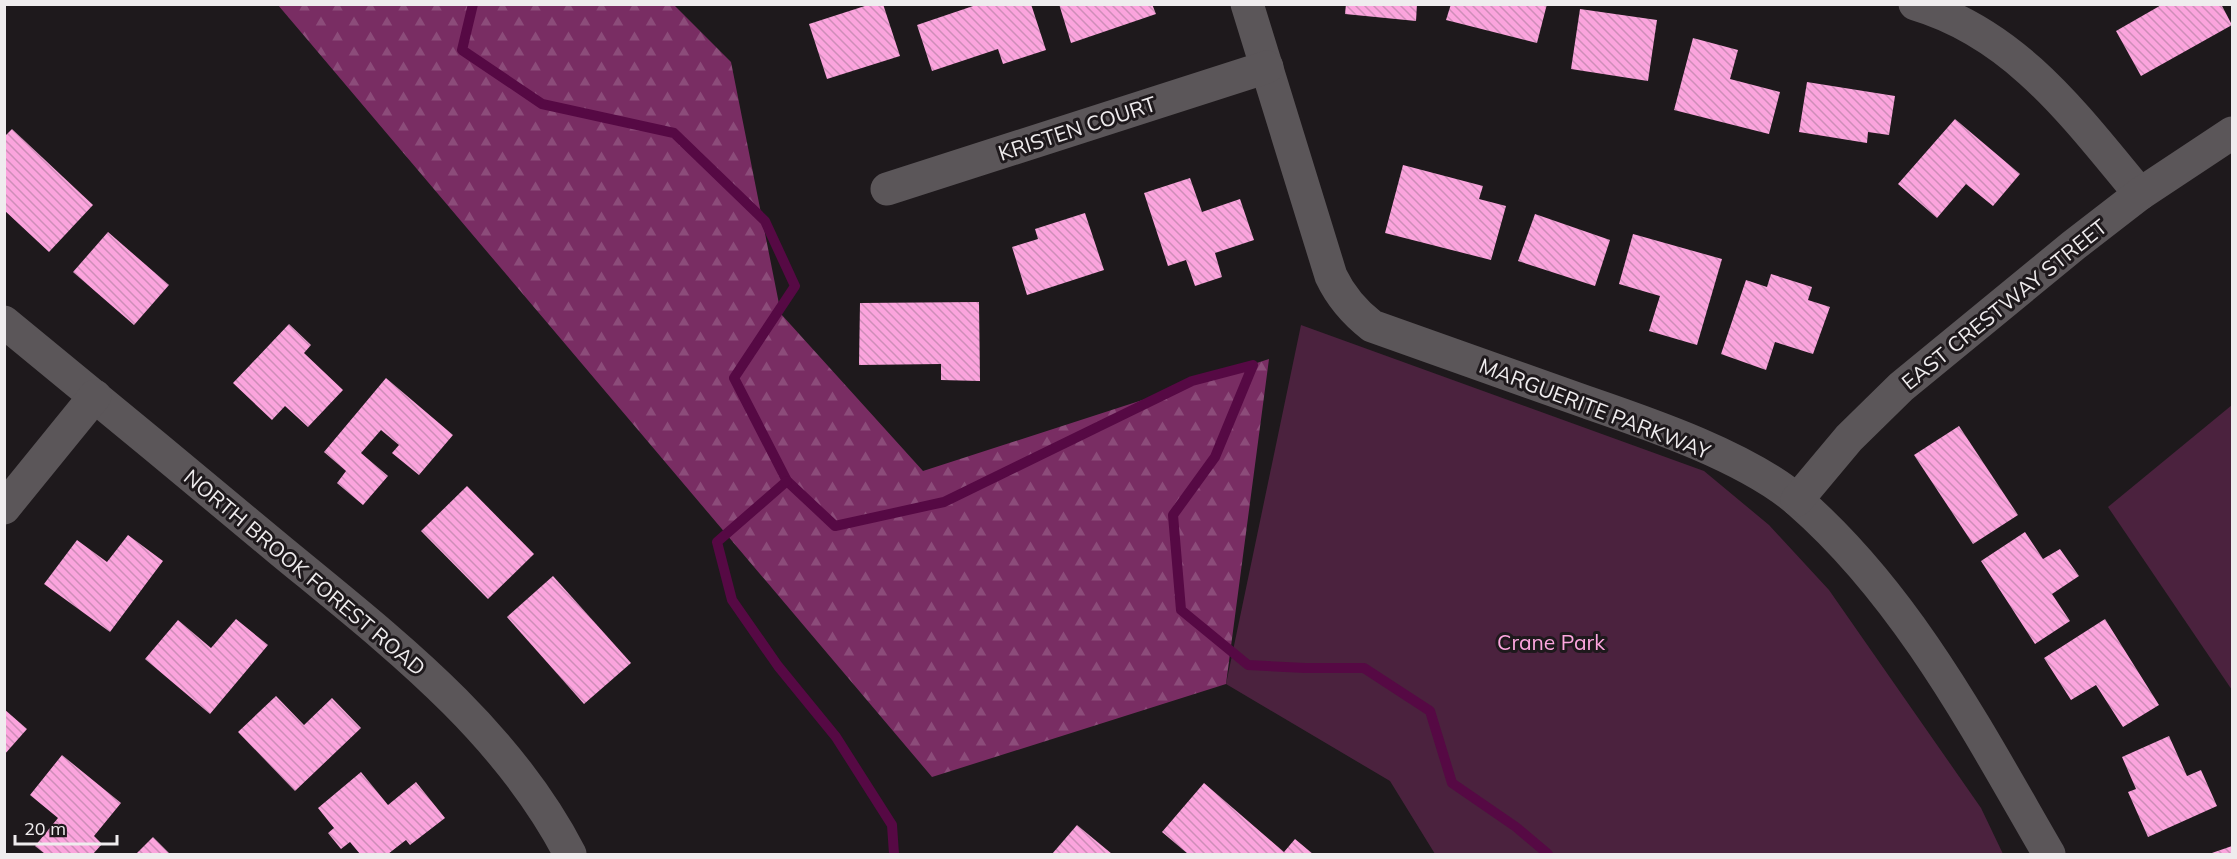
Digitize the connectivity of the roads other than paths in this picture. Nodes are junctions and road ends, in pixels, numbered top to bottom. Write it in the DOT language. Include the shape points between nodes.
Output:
graph roads {
  1 [pos="1247,4"];
  2 [pos="1915,4"];
  3 [pos="1267,67"];
  4 [pos="2232,133"];
  5 [pos="887,189"];
  6 [pos="2140,194"];
  7 [pos="4,322"];
  8 [pos="95,396"];
  9 [pos="1797,500"];
  10 [pos="4,508"];
  11 [pos="570,855"];
  12 [pos="2049,855"];
  1 -- 3 [label="street, MARGUERITE PARKWAY"];
  2 -- 6 [label="street" via="1961,21 1998,43 2042,79"];
  3 -- 5 [label="street, KRISTEN COURT"];
  3 -- 9 [label="street, MARGUERITE PARKWAY" via="1331,276 1358,316 1372,326 1649,424 1721,455"];
  4 -- 6 [label="street, EAST CRESTWAY STREET"];
  6 -- 9 [label="street, EAST CRESTWAY STREET" via="1901,387 1849,438"];
  7 -- 8 [label="street, NORTH BROOK FOREST ROAD"];
  8 -- 10 [label="street"];
  8 -- 11 [label="street, NORTH BROOK FOREST ROAD" via="423,669 514,768"];
  9 -- 12 [label="street, MARGUERITE PARKWAY" via="1896,608 1939,667"];
}
